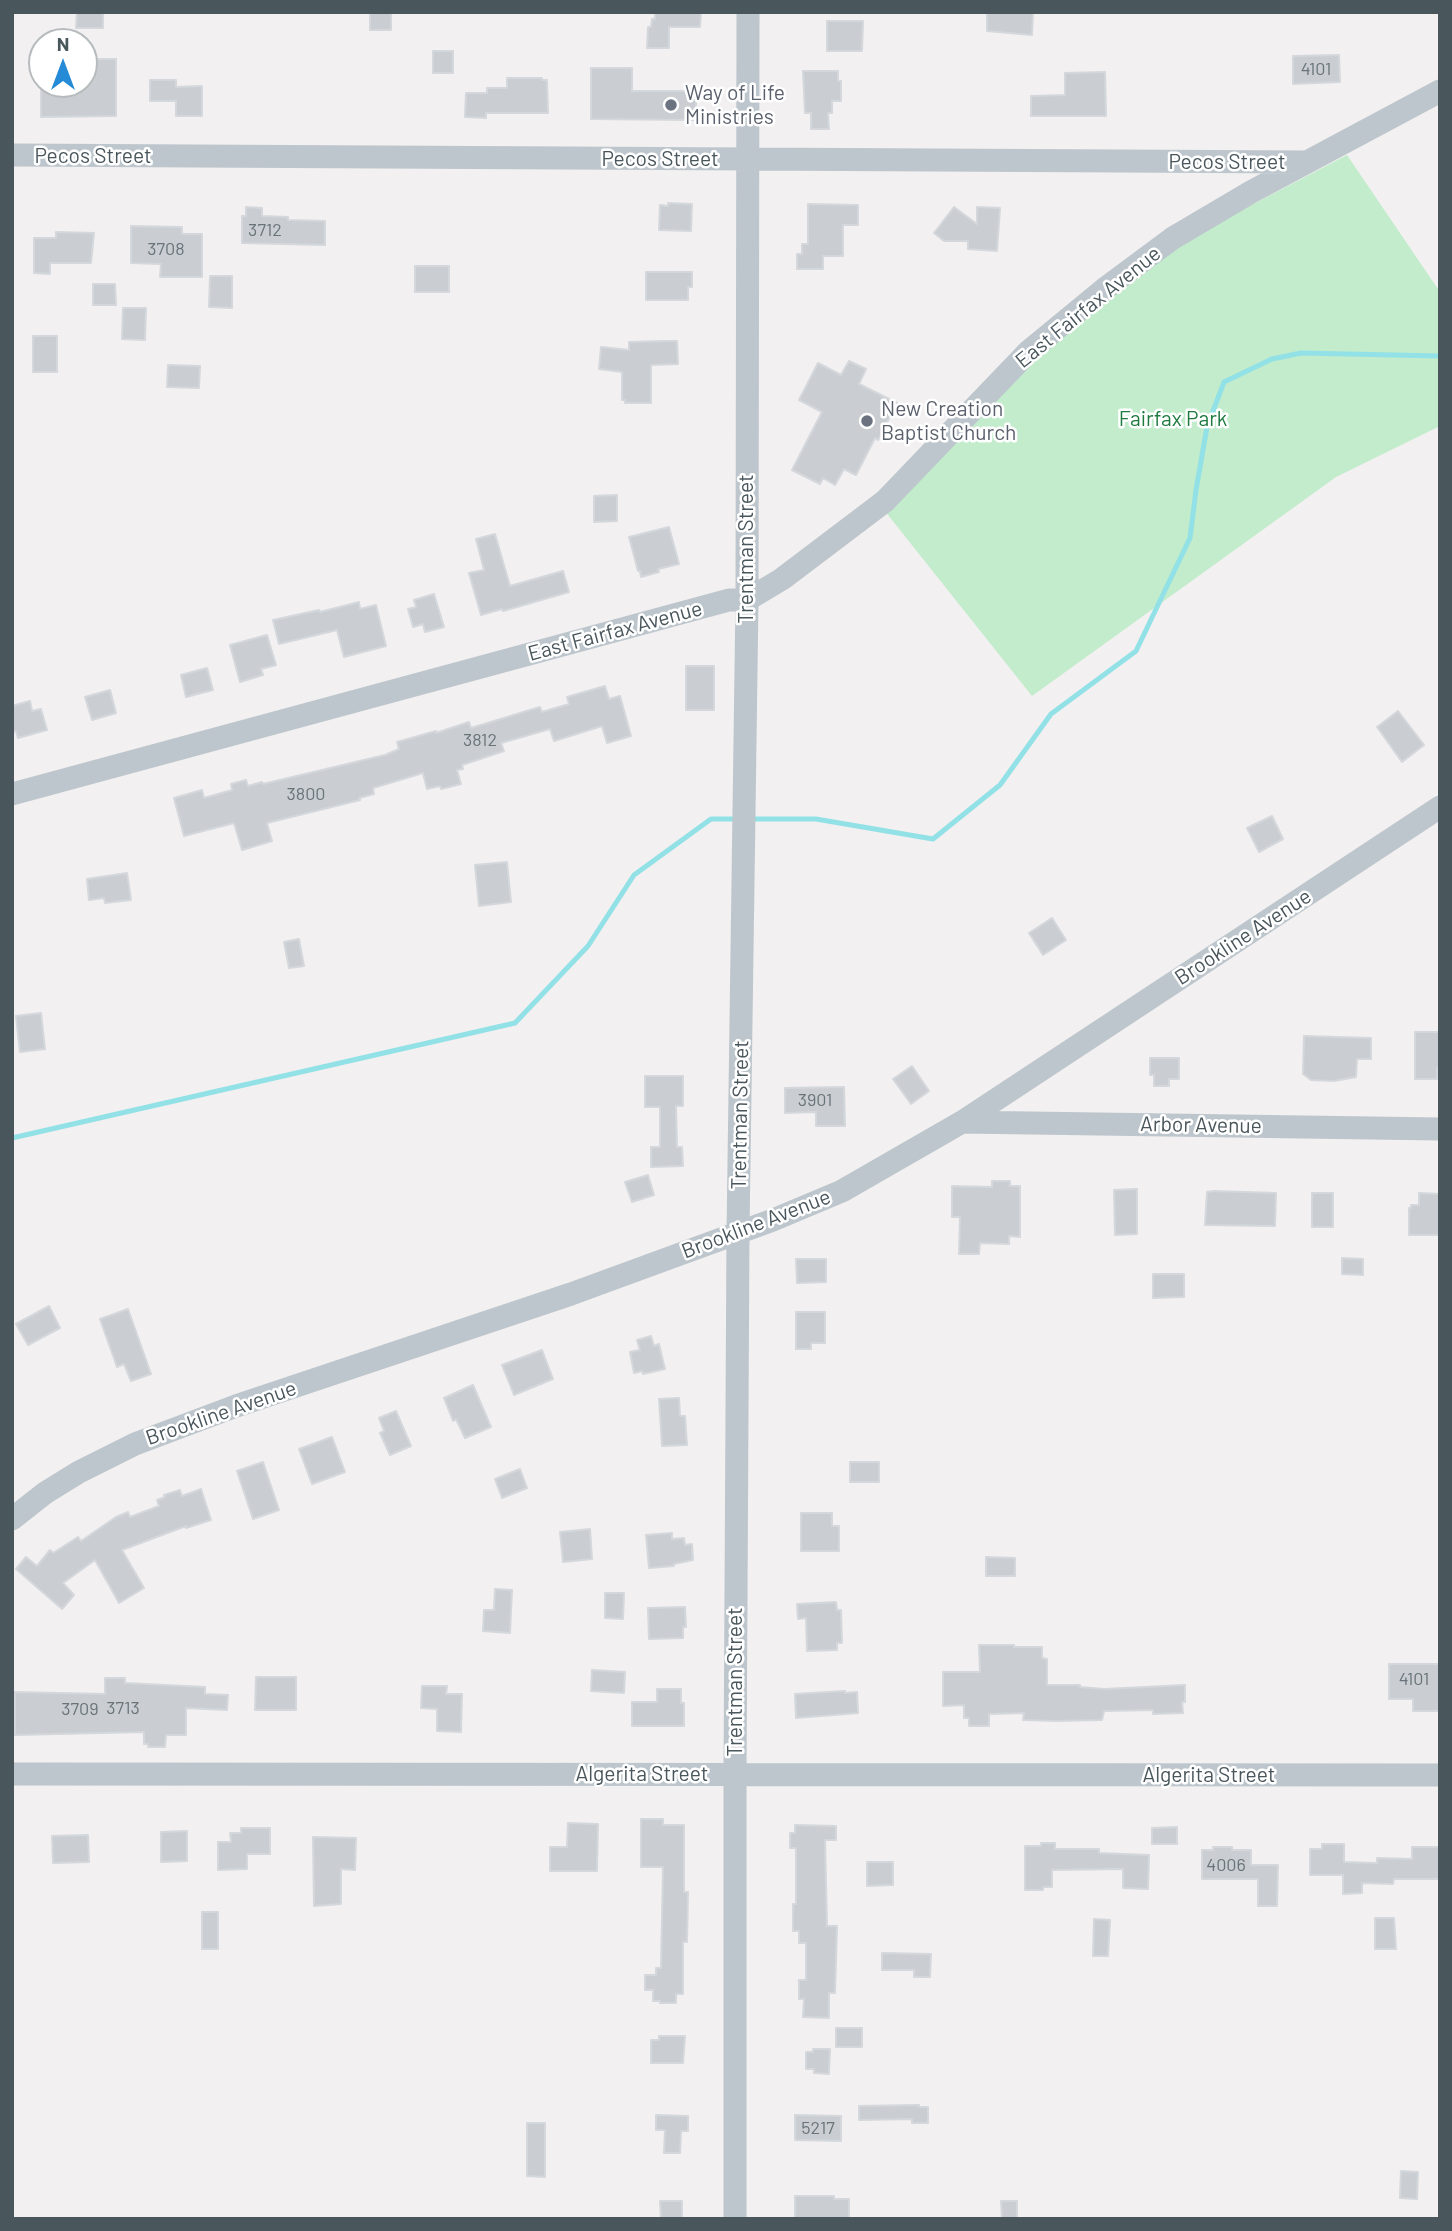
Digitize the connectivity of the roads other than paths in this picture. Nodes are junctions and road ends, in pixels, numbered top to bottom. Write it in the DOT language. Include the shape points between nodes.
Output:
graph roads {
  1 [pos="748,12"];
  2 [pos="1440,91"];
  3 [pos="12,155"];
  4 [pos="747,159"];
  5 [pos="1308,162"];
  6 [pos="747,600"];
  7 [pos="12,794"];
  8 [pos="1440,807"];
  9 [pos="962,1122"];
  10 [pos="1440,1129"];
  11 [pos="738,1232"];
  12 [pos="12,1519"];
  13 [pos="12,1774"];
  14 [pos="735,1774"];
  15 [pos="1440,1775"];
  16 [pos="735,2219"];
  1 -- 4 [label="street, Trentman Street"];
  2 -- 5 [label="street, East Fairfax Avenue"];
  3 -- 4 [label="street, Pecos Street"];
  4 -- 5 [label="street, Pecos Street"];
  4 -- 6 [label="street, Trentman Street"];
  5 -- 6 [label="street, East Fairfax Avenue" via="1173,239 1107,287 1028,352 885,501"];
  6 -- 7 [label="street, East Fairfax Avenue" via="729,600"];
  6 -- 11 [label="street, Trentman Street"];
  8 -- 9 [label="street, Brookline Avenue"];
  9 -- 10 [label="street, Arbor Avenue"];
  9 -- 11 [label="street, Brookline Avenue" via="842,1191"];
  11 -- 12 [label="street, Brookline Avenue" via="135,1444 79,1472"];
  11 -- 14 [label="street, Trentman Street"];
  13 -- 14 [label="street, Algerita Street"];
  14 -- 15 [label="street, Algerita Street"];
  14 -- 16 [label="street, Trentman Street"];
}
